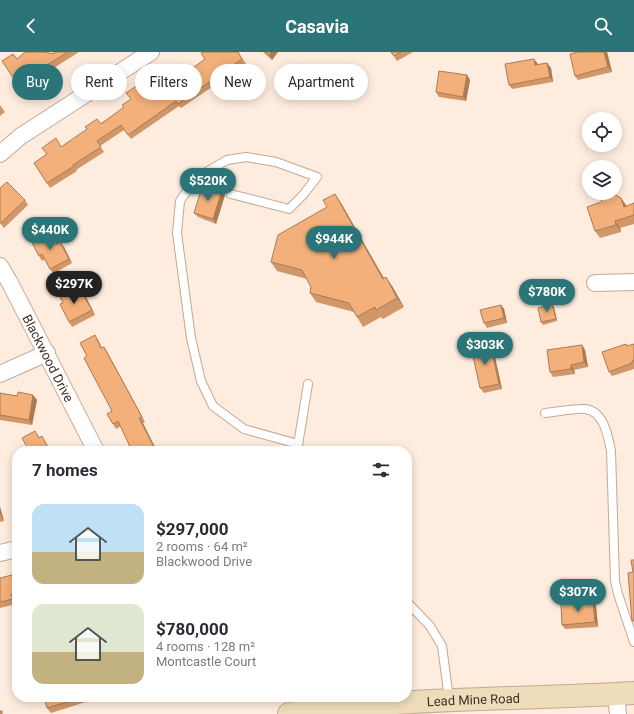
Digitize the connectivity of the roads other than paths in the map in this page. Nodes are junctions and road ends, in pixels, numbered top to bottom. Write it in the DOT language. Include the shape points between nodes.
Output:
graph roads {
  1 [pos="151,52"];
  2 [pos="0,154"];
  3 [pos="231,194"];
  4 [pos="0,266"];
  5 [pos="634,282"];
  6 [pos="595,283"];
  7 [pos="46,353"];
  8 [pos="0,374"];
  9 [pos="308,384"];
  10 [pos="545,413"];
  11 [pos="93,446"];
  12 [pos="291,446"];
  13 [pos="297,446"];
  14 [pos="12,550"];
  15 [pos="0,553"];
  16 [pos="412,607"];
  17 [pos="634,642"];
  18 [pos="449,700"];
  19 [pos="623,700"];
  20 [pos="408,702"];
  21 [pos="412,702"];
  22 [pos="289,714"];
  1 -- 2 [label="street" via="21,136"];
  3 -- 12 [label="lane" via="289,209 317,177 276,162 246,157 226,160 196,178 180,201 177,233 191,338 201,382 213,406 244,429"];
  4 -- 7 [label="street, Blackwood Drive"];
  5 -- 6 [label="street"];
  7 -- 8 [label="street"];
  7 -- 11 [label="street, Blackwood Drive"];
  9 -- 13 [label="lane"];
  10 -- 17 [label="lane" via="586,408 596,413 607,431 611,451 615,581"];
  14 -- 15 [label="street"];
  16 -- 18 [label="lane" via="430,626 442,646"];
  18 -- 19 [label="main road, Lead Mine Road"];
  18 -- 21 [label="main road, Lead Mine Road"];
  20 -- 22 [label="main road, Lead Mine Road"];
}
